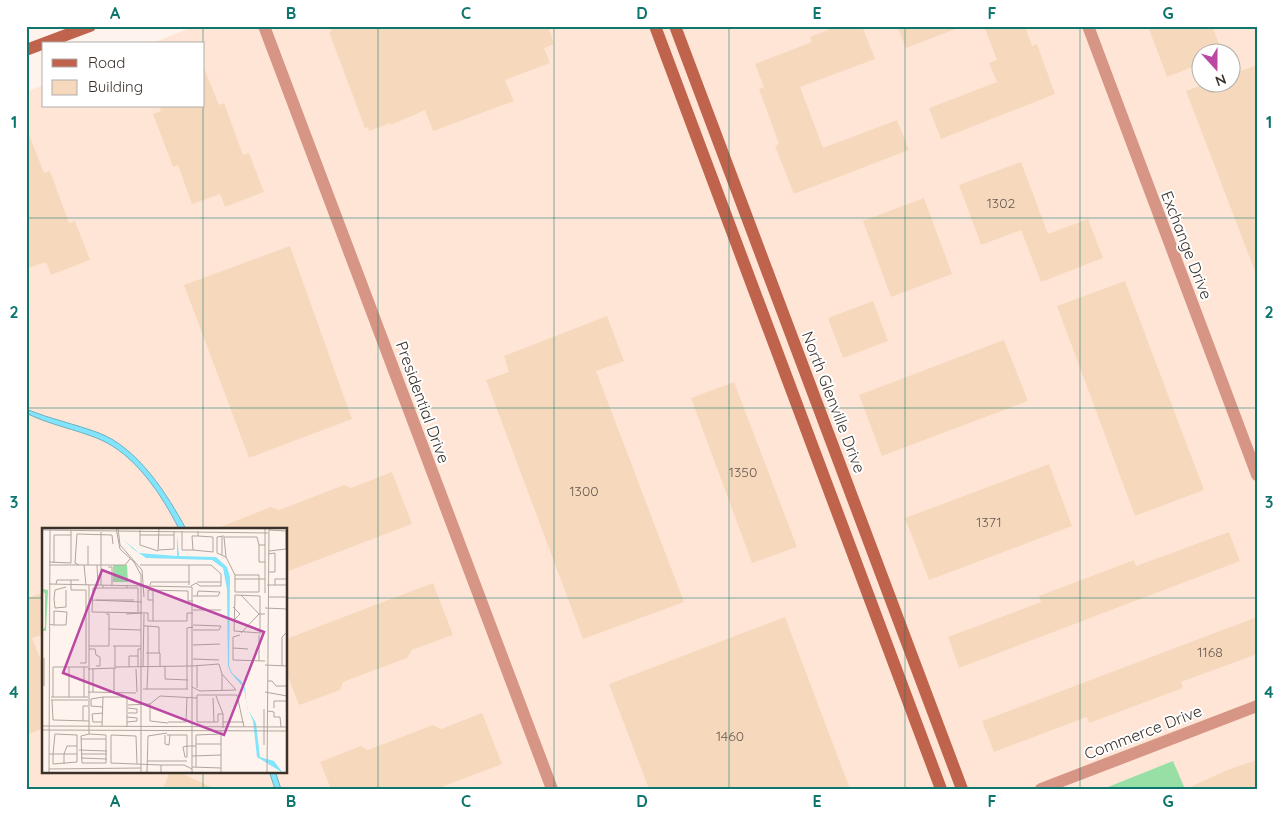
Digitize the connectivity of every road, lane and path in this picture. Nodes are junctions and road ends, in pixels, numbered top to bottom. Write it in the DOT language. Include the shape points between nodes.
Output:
graph roads {
  1 [pos="90,26"];
  2 [pos="264,26"];
  3 [pos="655,26"];
  4 [pos="675,26"];
  5 [pos="1088,26"];
  6 [pos="47,42"];
  7 [pos="42,44"];
  8 [pos="26,50"];
  9 [pos="750,225"];
  10 [pos="732,232"];
  11 [pos="760,251"];
  12 [pos="742,258"];
  13 [pos="813,391"];
  14 [pos="794,399"];
  15 [pos="1257,475"];
  16 [pos="897,618"];
  17 [pos="879,625"];
  18 [pos="903,689"];
  19 [pos="928,703"];
  20 [pos="1257,706"];
  21 [pos="552,789"];
  22 [pos="941,789"];
  23 [pos="962,789"];
  24 [pos="1041,789"];
  1 -- 6 [label="street"];
  2 -- 21 [label="street, Presidential Drive"];
  3 -- 10 [label="street"];
  4 -- 9 [label="street, North Glenville Drive"];
  5 -- 15 [label="street, Exchange Drive"];
  7 -- 8 [label="street"];
  9 -- 10 [label="street"];
  9 -- 11 [label="street, North Glenville Drive"];
  10 -- 12 [label="street"];
  11 -- 12 [label="street"];
  11 -- 13 [label="street, North Glenville Drive"];
  12 -- 14 [label="street"];
  13 -- 14 [label="street"];
  13 -- 16 [label="street, North Glenville Drive"];
  14 -- 17 [label="street"];
  16 -- 17 [label="street"];
  16 -- 19 [label="street, North Glenville Drive"];
  17 -- 18 [label="street"];
  18 -- 19 [label="street"];
  18 -- 22 [label="street"];
  19 -- 23 [label="street, North Glenville Drive"];
  20 -- 24 [label="street, Commerce Drive"];
}
